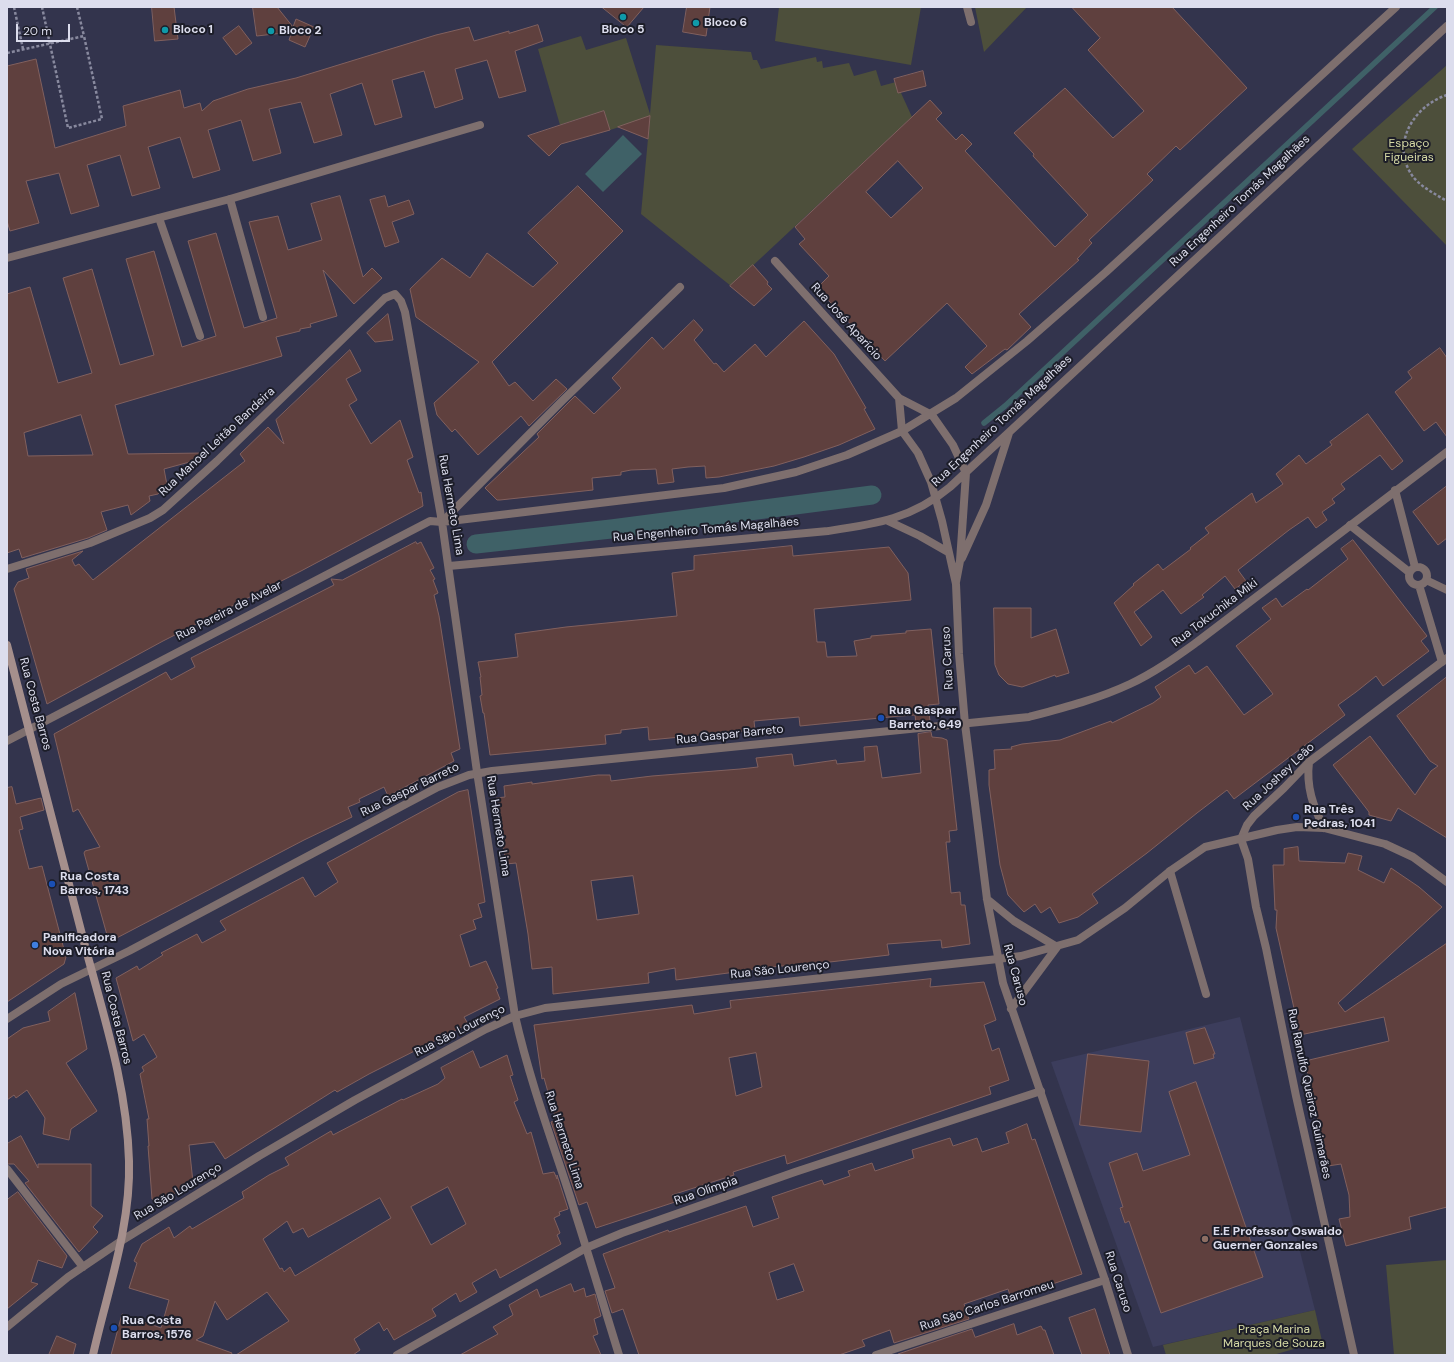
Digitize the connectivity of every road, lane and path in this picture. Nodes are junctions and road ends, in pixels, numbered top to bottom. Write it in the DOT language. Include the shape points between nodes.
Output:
graph roads {
  1 [pos="14,7"];
  2 [pos="42,7"];
  3 [pos="77,7"];
  4 [pos="967,7"];
  5 [pos="1396,7"];
  6 [pos="971,22"];
  7 [pos="1447,26"];
  8 [pos="84,36"];
  9 [pos="50,44"];
  10 [pos="23,49"];
  11 [pos="7,53"];
  12 [pos="1447,95"];
  13 [pos="480,125"];
  14 [pos="230,199"];
  15 [pos="1447,201"];
  16 [pos="159,218"];
  17 [pos="7,258"];
  18 [pos="776,261"];
  19 [pos="680,287"];
  20 [pos="392,294"];
  21 [pos="263,317"];
  22 [pos="200,336"];
  23 [pos="899,398"];
  24 [pos="932,415"];
  25 [pos="902,431"];
  26 [pos="1010,431"];
  27 [pos="1447,452"];
  28 [pos="966,473"];
  29 [pos="1395,490"];
  30 [pos="936,498"];
  31 [pos="888,521"];
  32 [pos="442,522"];
  33 [pos="1350,525"];
  34 [pos="948,552"];
  35 [pos="960,561"];
  36 [pos="449,566"];
  37 [pos="7,569"];
  38 [pos="1412,570"];
  39 [pos="1426,580"];
  40 [pos="956,584"];
  41 [pos="1419,585"];
  42 [pos="1447,590"];
  43 [pos="7,645"];
  44 [pos="1444,660"];
  45 [pos="965,724"];
  46 [pos="29,728"];
  47 [pos="7,741"];
  48 [pos="1309,762"];
  49 [pos="477,772"];
  50 [pos="1324,828"];
  51 [pos="1241,839"];
  52 [pos="1170,871"];
  53 [pos="1443,874"];
  54 [pos="1447,882"];
  55 [pos="987,899"];
  56 [pos="1057,947"];
  57 [pos="998,959"];
  58 [pos="91,969"];
  59 [pos="1206,994"];
  60 [pos="1011,1009"];
  61 [pos="515,1016"];
  62 [pos="7,1019"];
  63 [pos="1041,1092"];
  64 [pos="7,1169"];
  65 [pos="120,1241"];
  66 [pos="586,1248"];
  67 [pos="83,1267"];
  68 [pos="1105,1280"];
  69 [pos="7,1327"];
  70 [pos="93,1355"];
  71 [pos="397,1355"];
  72 [pos="619,1355"];
  73 [pos="876,1355"];
  74 [pos="1128,1355"];
  75 [pos="1354,1355"];
  1 -- 10 [label="path"];
  2 -- 9 [label="path"];
  3 -- 8 [label="path"];
  4 -- 6 [label="street"];
  5 -- 24 [label="street" via="1106,272 1027,341"];
  7 -- 26 [label="street, Rua Engenheiro Tomás Magalhães"];
  8 -- 9 [label="path"];
  8 -- 9 [label="path" via="102,119 68,128"];
  9 -- 10 [label="path"];
  10 -- 11 [label="path"];
  12 -- 15 [label="path" via="1436,99 1418,114 1411,122 1404,143 1408,168 1414,177 1421,186"];
  13 -- 14 [label="street"];
  14 -- 16 [label="street"];
  14 -- 21 [label="street"];
  16 -- 17 [label="street"];
  16 -- 22 [label="street"];
  18 -- 23 [label="street, Rua José Aparício"];
  19 -- 32 [label="street"];
  20 -- 32 [label="street, Rua Hermeto Lima" via="401,300 405,312"];
  20 -- 37 [label="street, Rua Manoel Leitão Bandeira" via="163,510 90,543"];
  23 -- 24 [label="street, Rua José Aparício"];
  23 -- 25 [label="street"];
  24 -- 25 [label="street"];
  24 -- 28 [label="street" via="953,444"];
  25 -- 30 [label="street, Rua Caruso" via="923,463"];
  25 -- 32 [label="street" via="847,455 796,472 724,488"];
  26 -- 28 [label="street, Rua Engenheiro Tomás Magalhães"];
  26 -- 35 [label="street" via="983,512"];
  27 -- 29 [label="street, Rua Tokuchika Miki"];
  28 -- 30 [label="street, Rua Engenheiro Tomás Magalhães"];
  28 -- 35 [label="street, Rua Caruso"];
  29 -- 33 [label="street, Rua Tokuchika Miki"];
  29 -- 38 [label="street"];
  30 -- 31 [label="street, Rua Engenheiro Tomás Magalhães" via="912,512"];
  30 -- 34 [label="street, Rua Caruso"];
  31 -- 34 [label="street"];
  31 -- 36 [label="street, Rua Engenheiro Tomás Magalhães" via="828,531"];
  32 -- 36 [label="street, Rua Hermeto Lima"];
  32 -- 46 [label="street, Rua Pereira de Avelar" via="430,521"];
  33 -- 38 [label="street"];
  33 -- 45 [label="street, Rua Tokuchika Miki" via="1197,642 1159,669 1131,684 1074,705 1029,717"];
  34 -- 40 [label="street, Rua Caruso"];
  35 -- 40 [label="street, Rua Caruso"];
  36 -- 49 [label="street, Rua Hermeto Lima"];
  38 -- 39 [label="street" via="1421,567 1425,570"];
  38 -- 41 [label="street" via="1411,581"];
  39 -- 41 [label="street"];
  39 -- 42 [label="street"];
  40 -- 45 [label="street, Rua Caruso"];
  41 -- 44 [label="street"];
  43 -- 46 [label="main road, Rua Costa Barros"];
  44 -- 48 [label="street, Rua Joshey Leão"];
  45 -- 49 [label="street, Rua Gaspar Barreto"];
  45 -- 55 [label="street, Rua Caruso"];
  46 -- 47 [label="street, Rua Pereira de Avelar"];
  46 -- 58 [label="main road, Rua Costa Barros"];
  48 -- 50 [label="street" via="1309,791 1316,814"];
  48 -- 51 [label="street, Rua Joshey Leão" via="1254,816"];
  49 -- 58 [label="street, Rua Gaspar Barreto" via="438,787"];
  49 -- 61 [label="street, Rua Hermeto Lima"];
  50 -- 51 [label="street" via="1284,829"];
  50 -- 53 [label="street" via="1385,844"];
  51 -- 52 [label="street" via="1205,847"];
  51 -- 75 [label="street, Rua Ranulfo Queiroz Guimarães" via="1248,859 1296,1096"];
  52 -- 56 [label="street" via="1125,908 1078,940"];
  52 -- 59 [label="street"];
  53 -- 54 [label="street"];
  55 -- 56 [label="street" via="1014,921"];
  55 -- 57 [label="street, Rua Caruso"];
  56 -- 57 [label="street"];
  56 -- 60 [label="street"];
  57 -- 60 [label="street, Rua Caruso"];
  57 -- 61 [label="street, Rua São Lourenço" via="545,1008"];
  58 -- 62 [label="street, Rua Gaspar Barreto" via="61,984"];
  58 -- 65 [label="main road, Rua Costa Barros" via="109,1029 125,1116 129,1162 126,1210"];
  60 -- 63 [label="street, Rua Caruso"];
  61 -- 65 [label="street, Rua São Lourenço" via="355,1100"];
  61 -- 66 [label="street, Rua Hermeto Lima" via="536,1096"];
  63 -- 66 [label="street, Rua Olímpia" via="795,1172"];
  63 -- 68 [label="street, Rua Caruso"];
  64 -- 67 [label="street"];
  65 -- 67 [label="street, Rua São Lourenço"];
  65 -- 70 [label="main road, Rua Costa Barros"];
  66 -- 71 [label="street, Rua Olímpia"];
  66 -- 72 [label="street, Rua Hermeto Lima"];
  67 -- 69 [label="street, Rua São Lourenço"];
  68 -- 73 [label="street, Rua São Carlos Barromeu"];
  68 -- 74 [label="street, Rua Caruso"];
}
